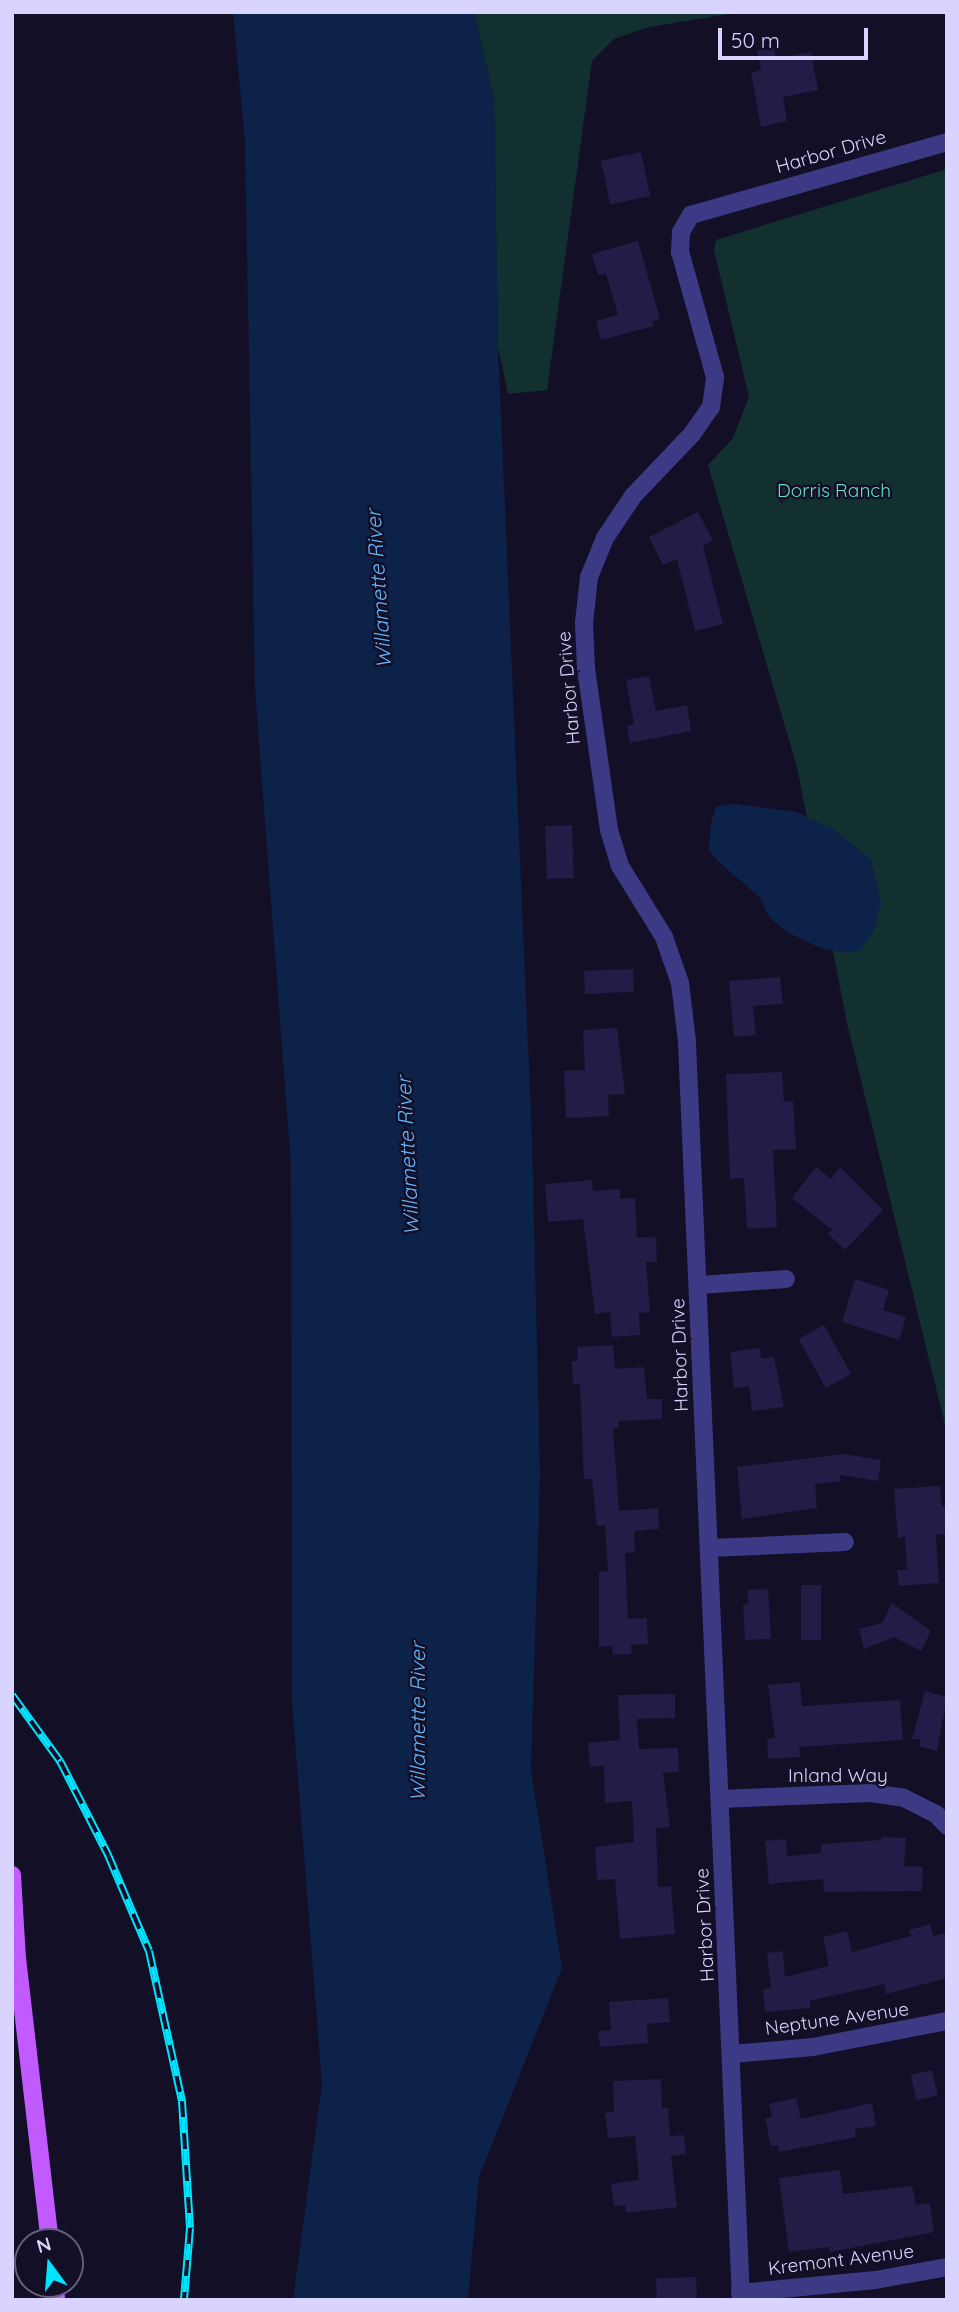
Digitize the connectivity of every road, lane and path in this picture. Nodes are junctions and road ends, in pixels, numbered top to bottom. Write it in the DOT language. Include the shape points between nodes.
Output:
graph roads {
  1 [pos="947,142"];
  2 [pos="786,1279"];
  3 [pos="699,1285"];
  4 [pos="845,1542"];
  5 [pos="710,1548"];
  6 [pos="720,1799"];
  7 [pos="947,1826"];
  8 [pos="12,1875"];
  9 [pos="947,2021"];
  10 [pos="732,2054"];
  11 [pos="48,2228"];
  12 [pos="947,2267"];
  13 [pos="740,2297"];
  1 -- 3 [label="street, Harbor Drive" via="691,215 681,232 680,252 715,377 710,407 692,434 633,496 605,538 589,577 586,670 609,830 620,866 664,937 680,983"];
  2 -- 3 [label="street, Harbor Drive"];
  3 -- 5 [label="street, Harbor Drive"];
  4 -- 5 [label="street"];
  5 -- 6 [label="street, Harbor Drive"];
  6 -- 7 [label="street, Inland Way" via="870,1793 904,1798 936,1814"];
  6 -- 10 [label="street, Harbor Drive"];
  8 -- 11 [label="main road" via="16,1958"];
  9 -- 10 [label="street, Neptune Avenue" via="813,2048"];
  10 -- 13 [label="street, Harbor Drive"];
  12 -- 13 [label="street, Kremont Avenue"];
}
